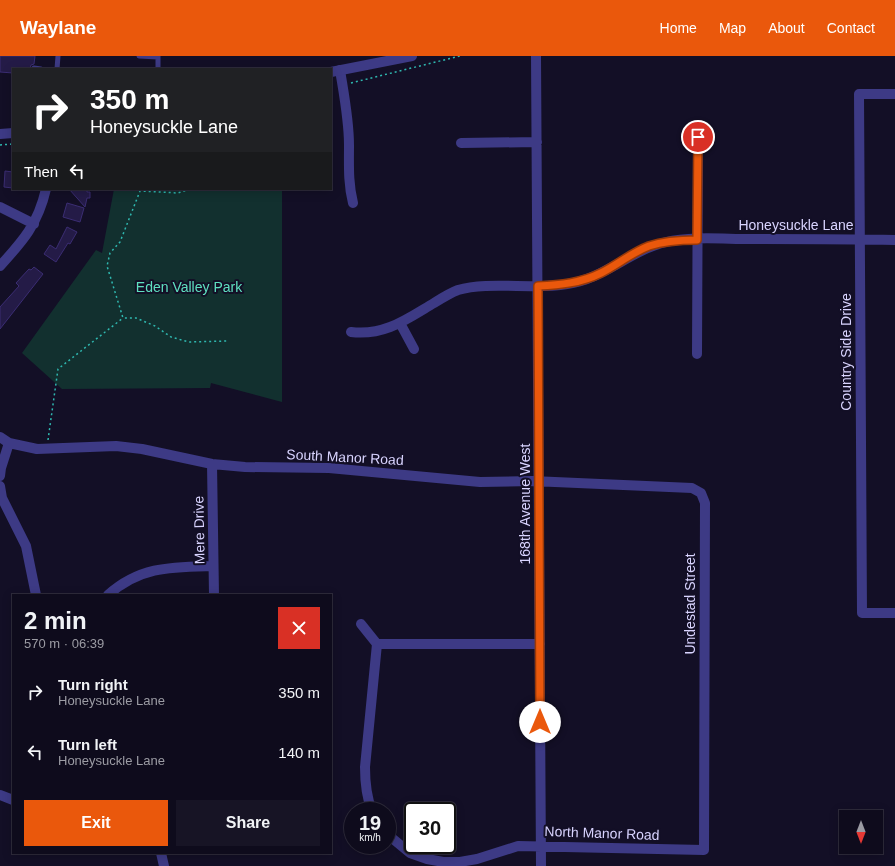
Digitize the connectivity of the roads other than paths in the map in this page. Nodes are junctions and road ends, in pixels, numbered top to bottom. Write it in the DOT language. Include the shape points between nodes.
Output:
graph roads {
  1 [pos="58,56"];
  2 [pos="139,56"];
  3 [pos="412,56"];
  4 [pos="536,56"];
  5 [pos="158,57"];
  6 [pos="57,68"];
  7 [pos="158,68"];
  8 [pos="336,71"];
  9 [pos="895,94"];
  10 [pos="12,133"];
  11 [pos="0,134"];
  12 [pos="698,137"];
  13 [pos="537,142"];
  14 [pos="461,143"];
  15 [pos="46,190"];
  16 [pos="353,203"];
  17 [pos="0,208"];
  18 [pos="34,224"];
  19 [pos="697,240"];
  20 [pos="859,240"];
  21 [pos="895,240"];
  22 [pos="0,266"];
  23 [pos="538,286"];
  24 [pos="400,323"];
  25 [pos="351,332"];
  26 [pos="414,349"];
  27 [pos="697,354"];
  28 [pos="0,437"];
  29 [pos="9,443"];
  30 [pos="212,464"];
  31 [pos="0,476"];
  32 [pos="540,482"];
  33 [pos="0,486"];
  34 [pos="692,488"];
  35 [pos="213,566"];
  36 [pos="36,594"];
  37 [pos="109,594"];
  38 [pos="214,594"];
  39 [pos="895,613"];
  40 [pos="361,624"];
  41 [pos="377,644"];
  42 [pos="540,644"];
  43 [pos="704,727"];
  44 [pos="0,795"];
  45 [pos="12,800"];
  46 [pos="368,802"];
  47 [pos="396,841"];
  48 [pos="541,845"];
  49 [pos="161,854"];
  50 [pos="164,866"];
  51 [pos="541,866"];
  1 -- 6 [label="lane"];
  2 -- 5 [label="lane"];
  3 -- 8 [label="street"];
  4 -- 13 [label="street, 168th Avenue West"];
  5 -- 7 [label="lane"];
  8 -- 16 [label="street" via="343,85 349,144 348,174"];
  9 -- 20 [label="street, Country Side Drive" via="859,94"];
  10 -- 11 [label="street"];
  12 -- 19 [label="street"];
  13 -- 14 [label="street"];
  13 -- 23 [label="street, 168th Avenue West"];
  15 -- 18 [label="street"];
  17 -- 18 [label="street"];
  18 -- 22 [label="street"];
  19 -- 20 [label="street, Honeysuckle Lane"];
  19 -- 23 [label="street, Honeysuckle Lane" via="649,246 600,274 584,280"];
  19 -- 27 [label="street"];
  20 -- 21 [label="street, Honeysuckle Lane"];
  20 -- 39 [label="street, Country Side Drive" via="862,613"];
  23 -- 24 [label="street, Honeysuckle Lane" via="458,290"];
  23 -- 32 [label="street, 168th Avenue West"];
  24 -- 25 [label="street, Honeysuckle Lane" via="376,332"];
  24 -- 26 [label="street"];
  28 -- 29 [label="street, South Manor Road"];
  29 -- 30 [label="street, South Manor Road" via="47,450 116,446"];
  29 -- 31 [label="street" via="0,468"];
  30 -- 32 [label="street, South Manor Road" via="329,468 480,482"];
  30 -- 35 [label="street, Mere Drive"];
  32 -- 34 [label="street, South Manor Road"];
  32 -- 42 [label="street, 168th Avenue West"];
  33 -- 36 [label="street" via="2,498 26,546"];
  34 -- 43 [label="street, Undestad Street" via="701,493 705,503"];
  35 -- 37 [label="street" via="158,569 129,580"];
  35 -- 38 [label="street, Mere Drive"];
  40 -- 41 [label="street"];
  41 -- 42 [label="street"];
  41 -- 46 [label="street" via="365,767"];
  42 -- 48 [label="street, 168th Avenue West"];
  43 -- 48 [label="street, North Manor Road" via="704,850"];
  44 -- 45 [label="street"];
  47 -- 48 [label="street, North Manor Road" via="410,853 443,862 477,859 518,846"];
  48 -- 51 [label="street, 168th Avenue West"];
  49 -- 50 [label="street"];
}
